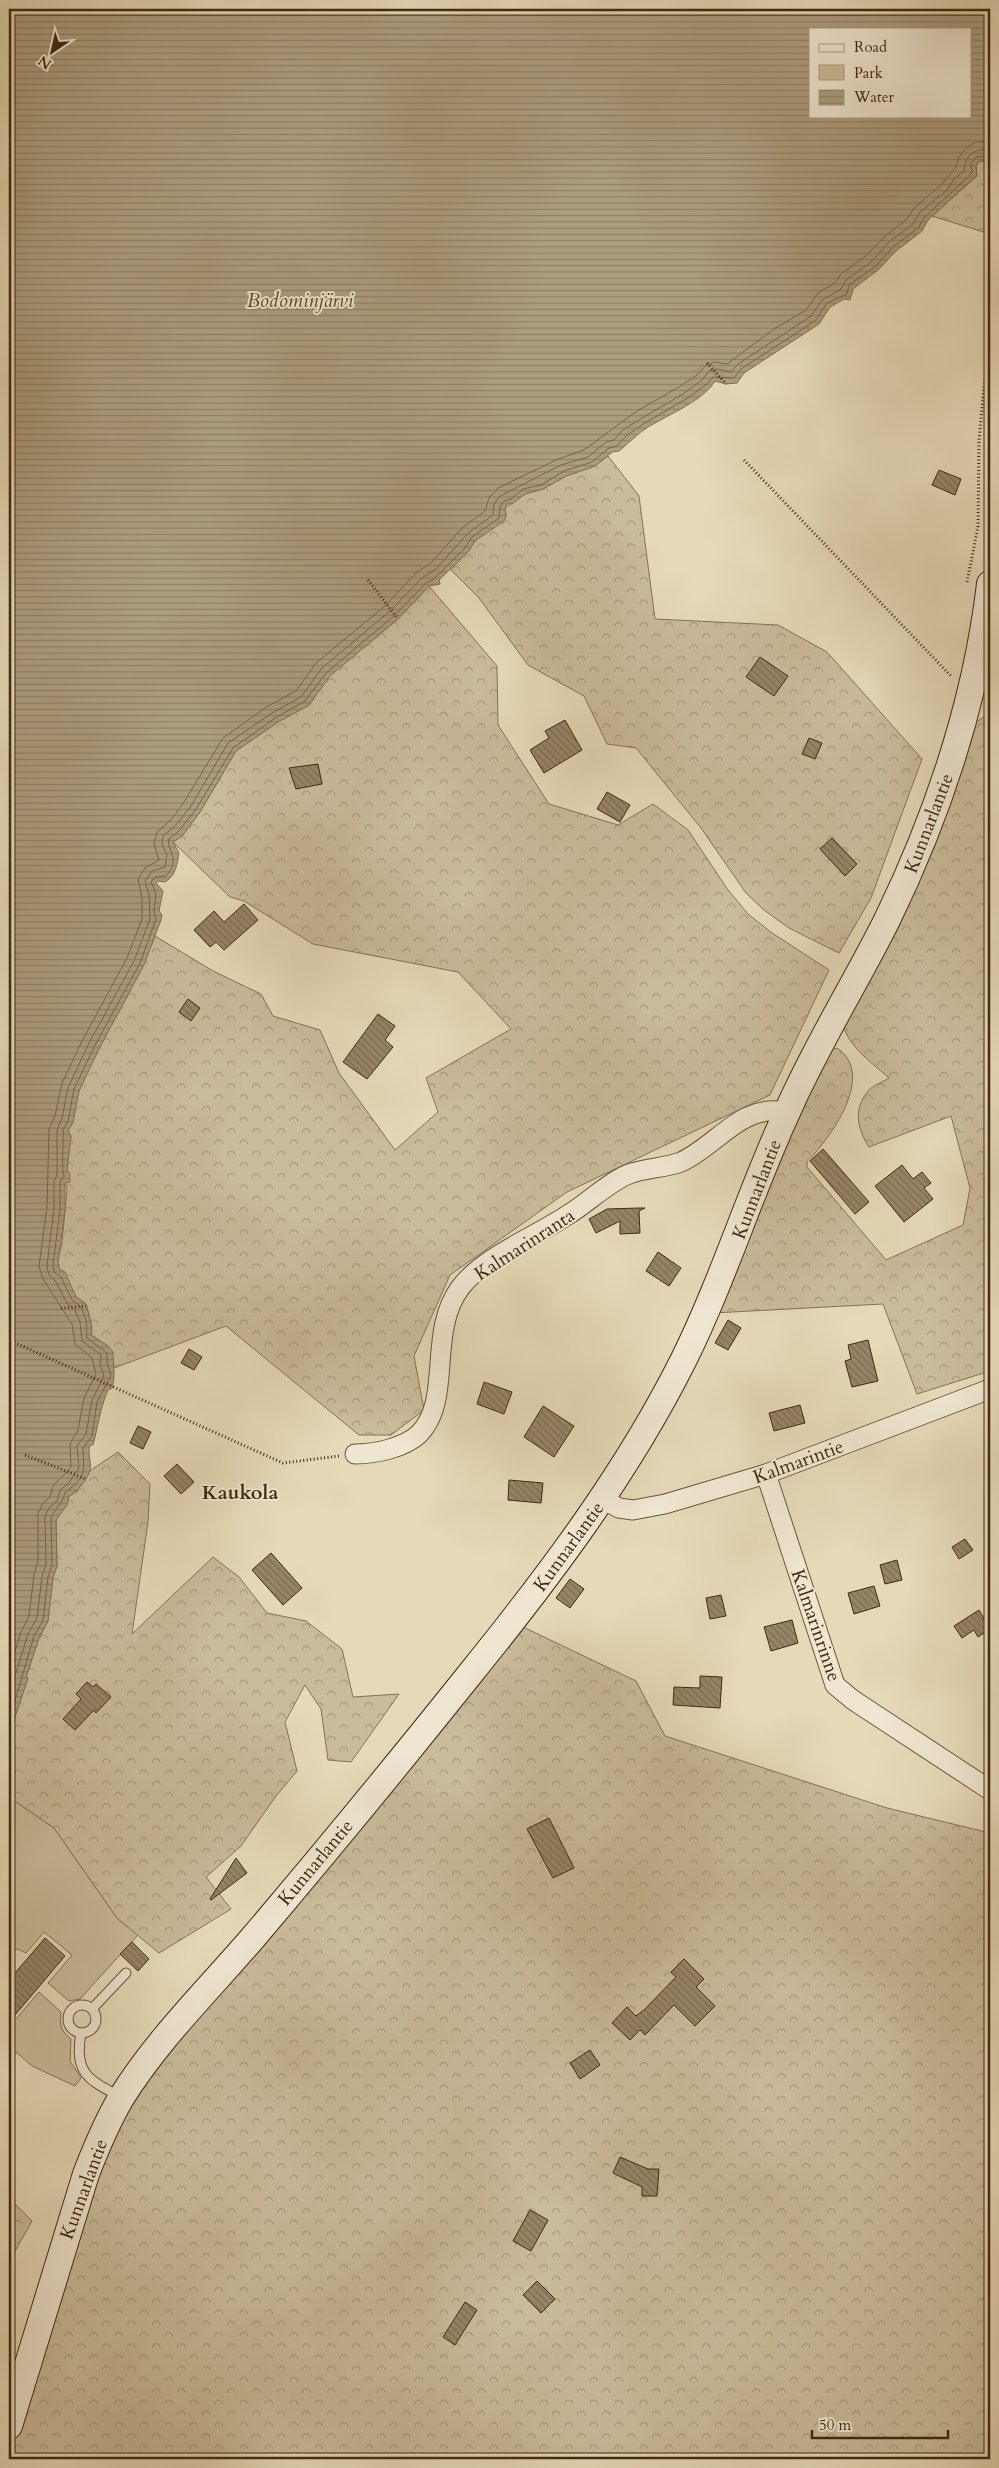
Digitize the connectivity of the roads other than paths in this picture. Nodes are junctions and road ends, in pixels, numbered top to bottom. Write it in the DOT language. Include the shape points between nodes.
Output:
graph roads {
  1 [pos="978,584"];
  2 [pos="786,1112"];
  3 [pos="990,1389"];
  4 [pos="355,1454"];
  5 [pos="766,1474"];
  6 [pos="602,1499"];
  7 [pos="990,1790"];
  8 [pos="126,1973"];
  9 [pos="92,2009"];
  10 [pos="81,2033"];
  11 [pos="122,2098"];
  12 [pos="9,2426"];
  1 -- 2 [label="main road, Kunnarlantie" via="976,674 942,792 910,872"];
  2 -- 4 [label="street, Kalmarinranta" via="773,1109 754,1112 680,1162 628,1174 567,1216 480,1267 460,1288 448,1310 441,1333 436,1403 430,1420 418,1435 401,1444 372,1454"];
  2 -- 6 [label="main road, Kunnarlantie" via="733,1248 684,1358"];
  3 -- 5 [label="street, Kalmarintie"];
  5 -- 6 [label="street, Kalmarintie" via="665,1504 633,1510"];
  5 -- 7 [label="street, Kalmarinrinne" via="836,1685 853,1700"];
  6 -- 11 [label="main road, Kunnarlantie" via="467,1678 180,2020 144,2064"];
  8 -- 9 [label="lane"];
  9 -- 10 [label="lane" via="96,2018 93,2027"];
  9 -- 10 [label="lane" via="78,2005 68,2015 69,2024"];
  10 -- 11 [label="lane" via="77,2058 81,2068"];
  11 -- 12 [label="main road, Kunnarlantie" via="86,2174"];
}
